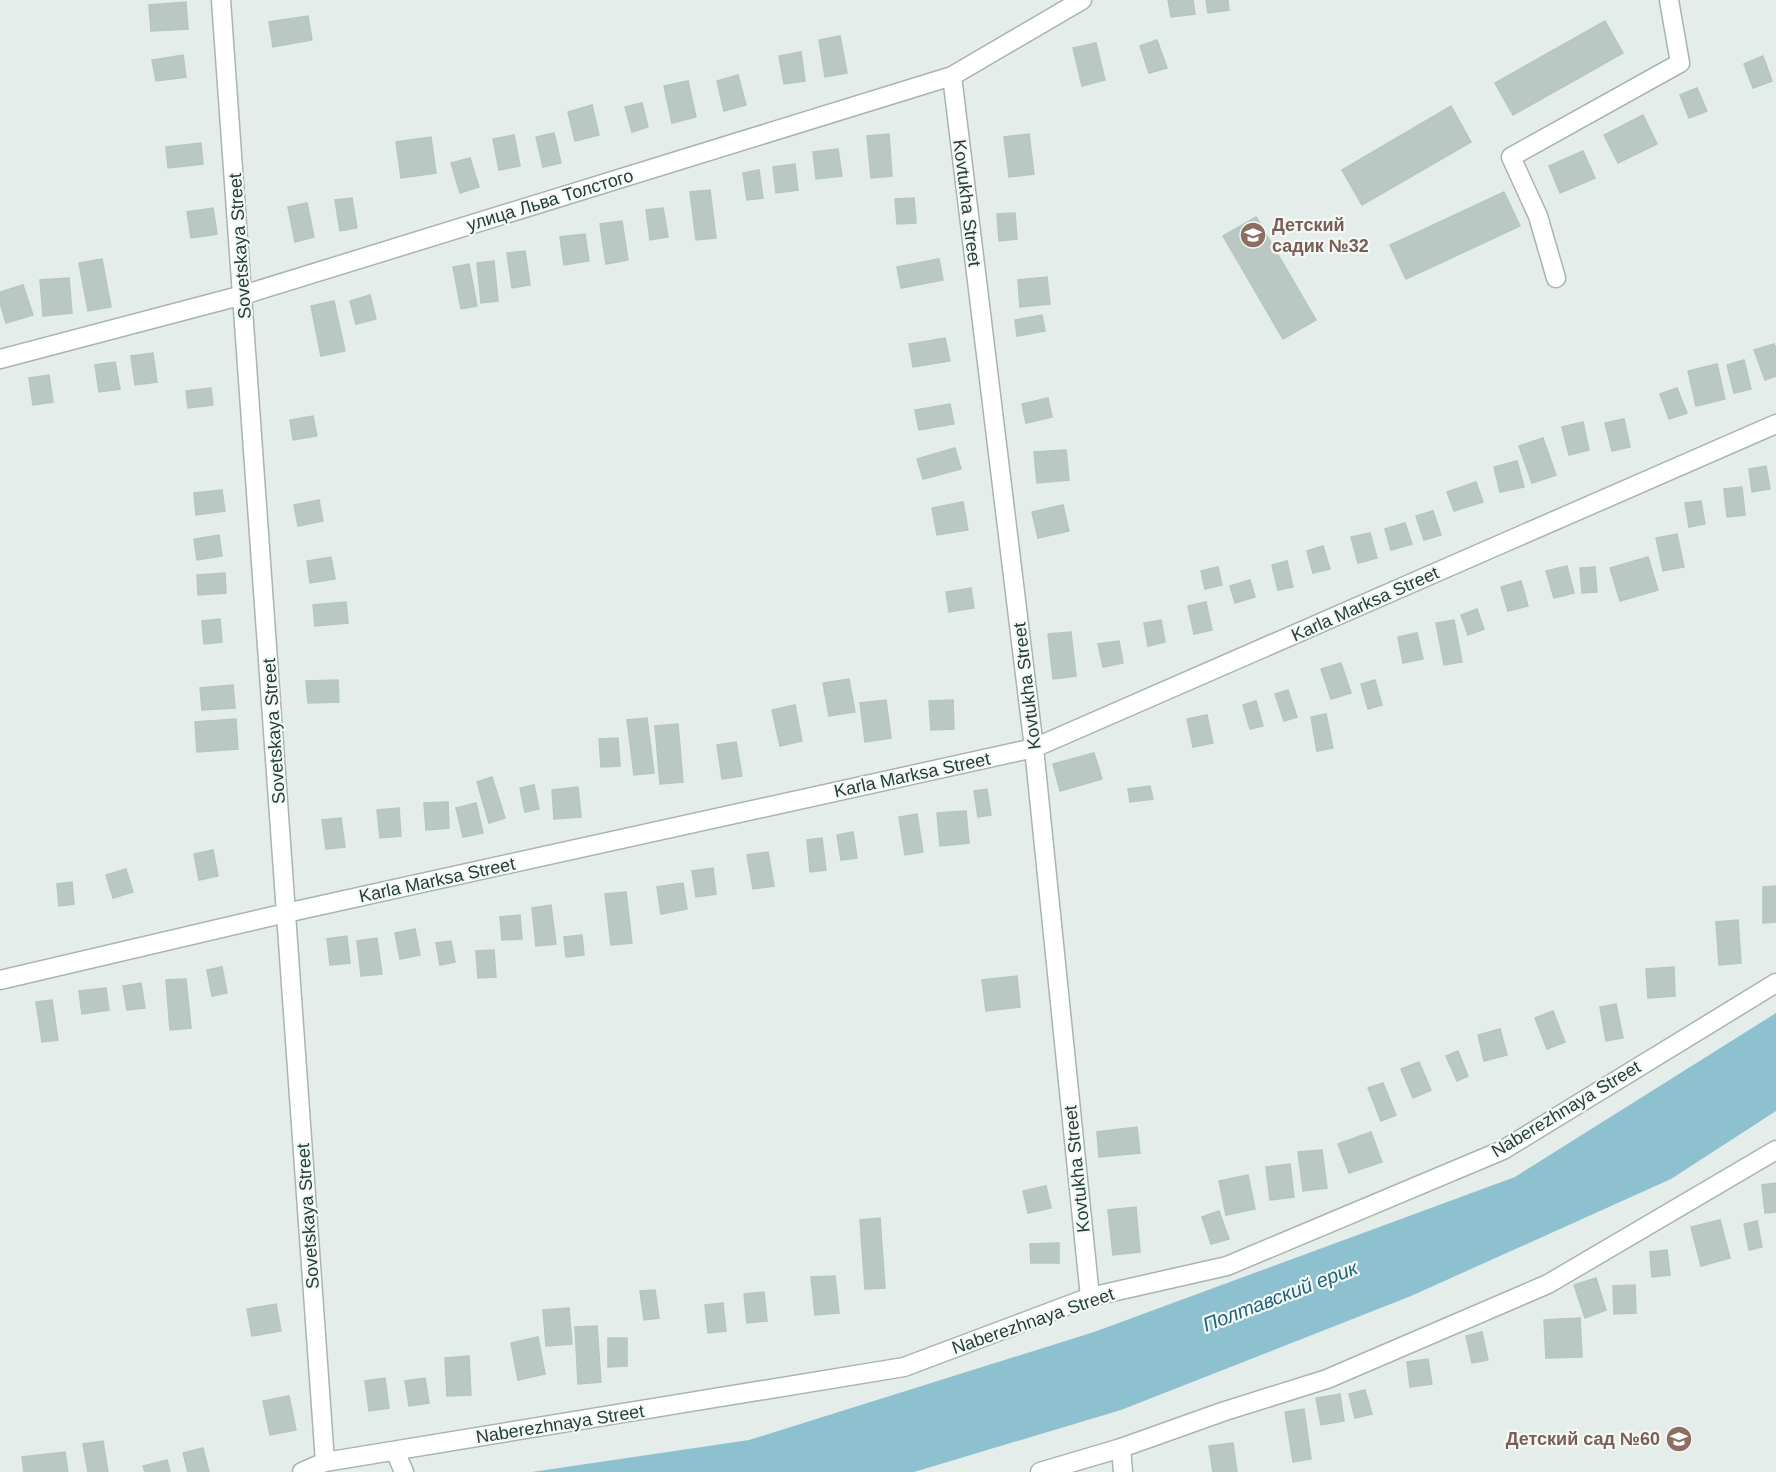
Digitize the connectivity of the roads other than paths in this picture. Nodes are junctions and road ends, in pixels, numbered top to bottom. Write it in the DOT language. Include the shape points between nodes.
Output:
graph roads {
  1 [pos="222,0"];
  2 [pos="1082,0"];
  3 [pos="1669,0"];
  4 [pos="952,76"];
  5 [pos="1556,278"];
  6 [pos="243,295"];
  7 [pos="0,359"];
  8 [pos="1776,424"];
  9 [pos="1034,748"];
  10 [pos="286,914"];
  11 [pos="0,980"];
  12 [pos="1776,982"];
  13 [pos="1776,1150"];
  14 [pos="1090,1297"];
  15 [pos="1121,1448"];
  16 [pos="395,1451"];
  17 [pos="325,1462"];
  18 [pos="302,1472"];
  19 [pos="404,1472"];
  20 [pos="1040,1472"];
  21 [pos="1123,1472"];
  1 -- 6 [label="street, Sovetskaya Street"];
  2 -- 4 [label="street, улица Льва Толстого"];
  3 -- 5 [label="street" via="1680,63 1511,157 1538,216"];
  4 -- 6 [label="street, улица Льва Толстого"];
  4 -- 9 [label="street, Kovtukha Street"];
  6 -- 7 [label="street, улица Льва Толстого"];
  6 -- 10 [label="street, Sovetskaya Street"];
  8 -- 9 [label="street, Karla Marksa Street"];
  9 -- 10 [label="street, Karla Marksa Street"];
  9 -- 14 [label="street, Kovtukha Street"];
  10 -- 11 [label="street, Karla Marksa Street"];
  10 -- 17 [label="street, Sovetskaya Street"];
  12 -- 14 [label="street, Naberezhnaya Street" via="1503,1150 1227,1266"];
  13 -- 15 [label="street" via="1548,1284 1326,1379"];
  14 -- 16 [label="street, Naberezhnaya Street" via="904,1367"];
  15 -- 20 [label="street"];
  15 -- 21 [label="street"];
  16 -- 17 [label="street, Naberezhnaya Street"];
  16 -- 19 [label="street"];
  17 -- 18 [label="street, Naberezhnaya Street"];
}
